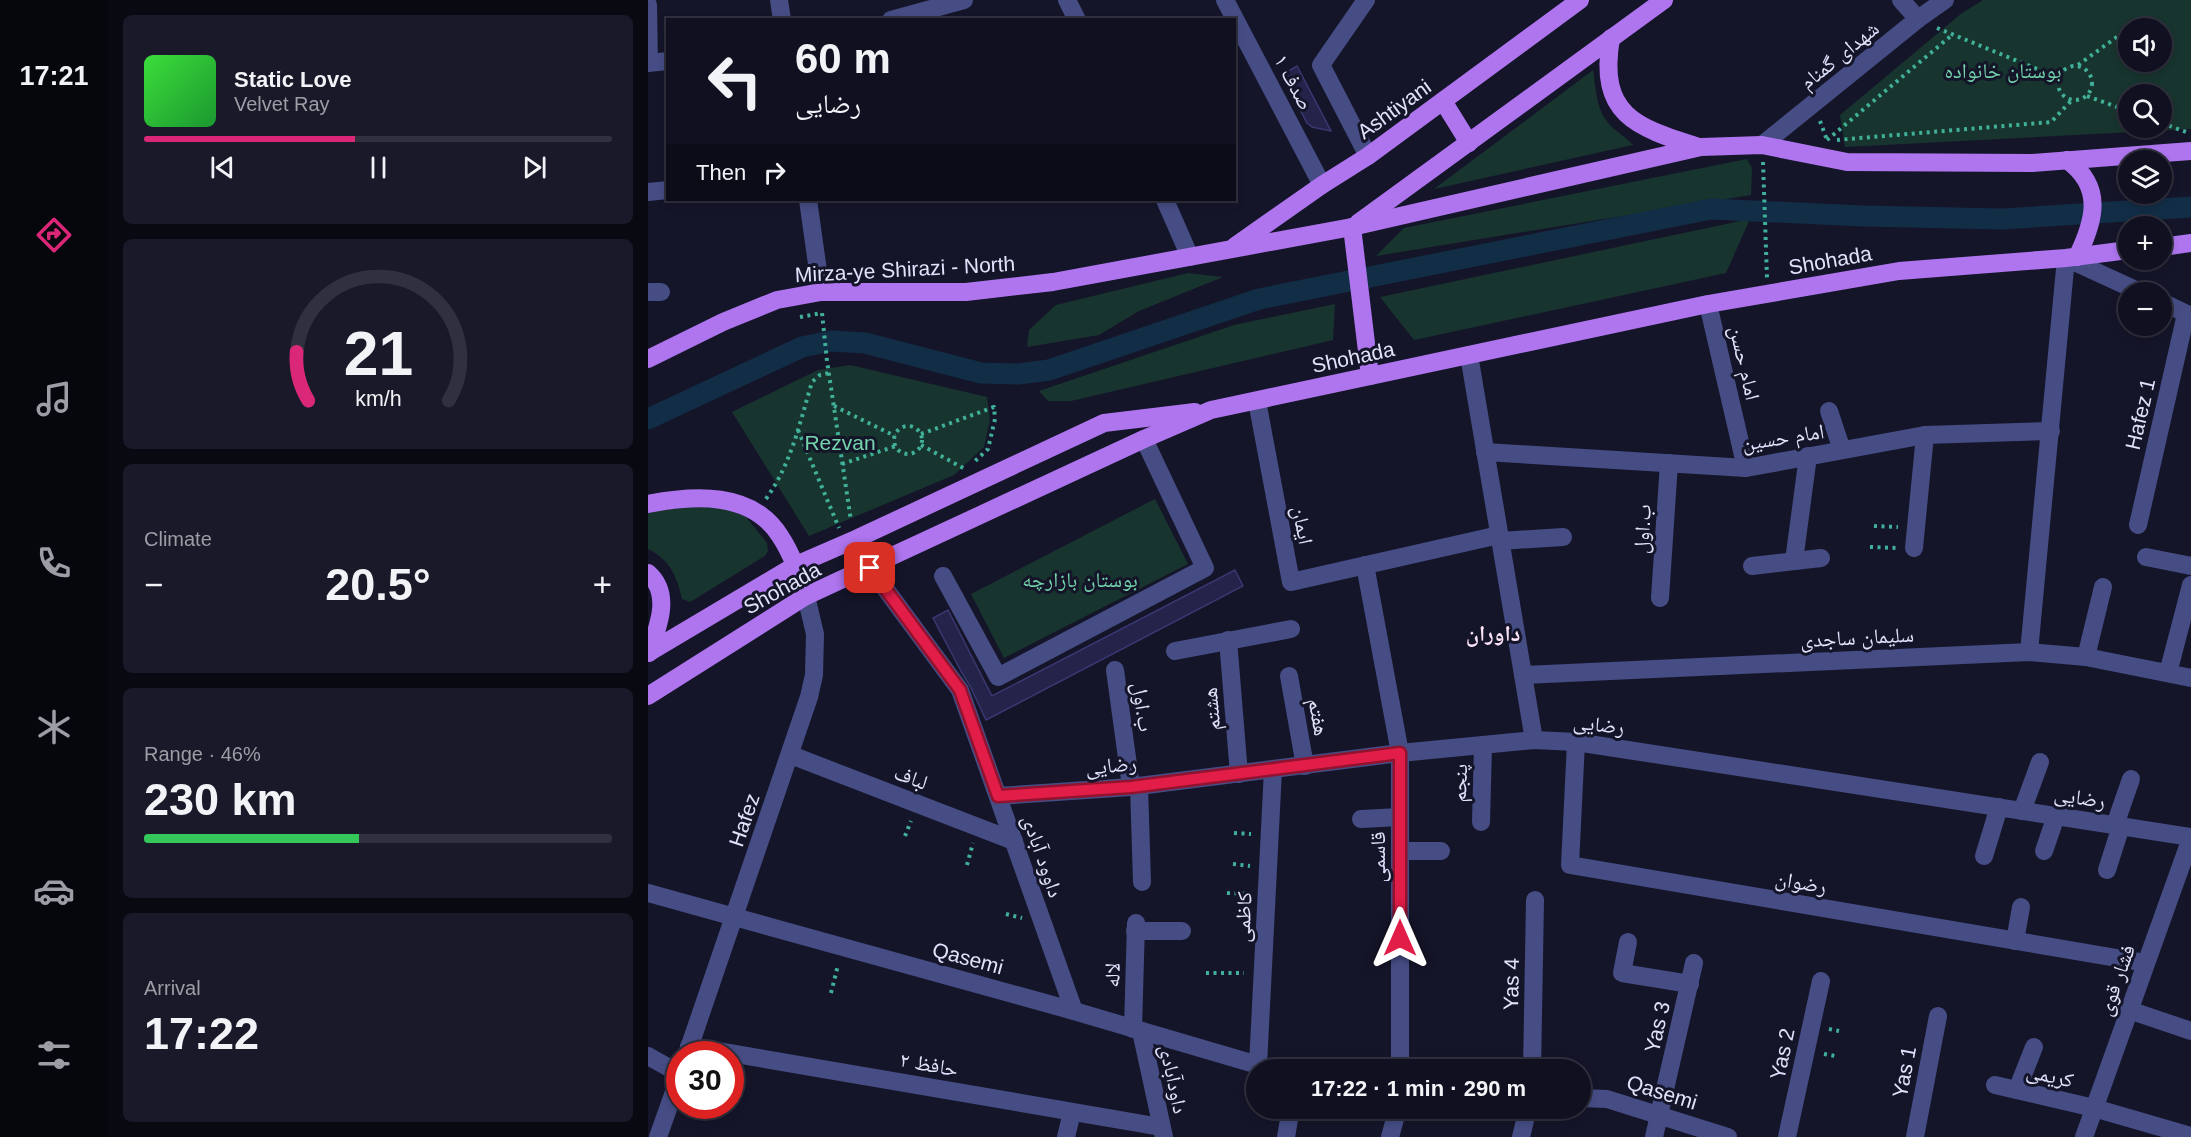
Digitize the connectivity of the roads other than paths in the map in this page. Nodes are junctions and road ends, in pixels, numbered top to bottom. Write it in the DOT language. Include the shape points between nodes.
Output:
graph roads {
  1 [pos="779,0"];
  2 [pos="964,0"];
  3 [pos="1067,0"];
  4 [pos="1225,0"];
  5 [pos="1366,0"];
  6 [pos="1580,0"];
  7 [pos="1664,0"];
  8 [pos="1901,0"];
  9 [pos="1945,0"];
  10 [pos="648,5"];
  11 [pos="782,18"];
  12 [pos="898,18"];
  13 [pos="1076,18"];
  14 [pos="1234,18"];
  15 [pos="1918,19"];
  16 [pos="1236,21"];
  17 [pos="1611,38"];
  18 [pos="666,61"];
  19 [pos="648,63"];
  20 [pos="1443,101"];
  21 [pos="1469,142"];
  22 [pos="1762,146"];
  23 [pos="1701,147"];
  24 [pos="2191,151"];
  25 [pos="1368,156"];
  26 [pos="2067,160"];
  27 [pos="1322,185"];
  28 [pos="666,190"];
  29 [pos="648,192"];
  30 [pos="808,201"];
  31 [pos="1165,201"];
  32 [pos="1352,227"];
  33 [pos="2191,243"];
  34 [pos="2172,246"];
  35 [pos="1231,249"];
  36 [pos="2118,251"];
  37 [pos="1190,257"];
  38 [pos="2071,257"];
  39 [pos="2120,282"];
  40 [pos="821,292"];
  41 [pos="1708,304"];
  42 [pos="2172,308"];
  43 [pos="2188,315"];
  44 [pos="1469,355"];
  45 [pos="648,359"];
  46 [pos="1370,376"];
  47 [pos="1257,401"];
  48 [pos="1211,410"];
  49 [pos="1829,411"];
  50 [pos="2051,430"];
  51 [pos="1925,435"];
  52 [pos="1144,439"];
  53 [pos="1842,450"];
  54 [pos="1485,452"];
  55 [pos="1808,456"];
  56 [pos="1669,463"];
  57 [pos="1746,468"];
  58 [pos="648,504"];
  59 [pos="2138,525"];
  60 [pos="854,531"];
  61 [pos="1563,537"];
  62 [pos="1500,538"];
  63 [pos="1914,548"];
  64 [pos="2146,557"];
  65 [pos="1821,558"];
  66 [pos="1794,561"];
  67 [pos="796,565"];
  68 [pos="1365,565"];
  69 [pos="1752,566"];
  70 [pos="2191,566"];
  71 [pos="870,568"];
  72 [pos="648,573"];
  73 [pos="943,576"];
  74 [pos="2191,585"];
  75 [pos="2103,587"];
  76 [pos="806,596"];
  77 [pos="1660,598"];
  78 [pos="1291,629"];
  79 [pos="1228,640"];
  80 [pos="1175,651"];
  81 [pos="2029,652"];
  82 [pos="648,653"];
  83 [pos="2086,657"];
  84 [pos="1115,670"];
  85 [pos="2168,673"];
  86 [pos="1523,675"];
  87 [pos="1289,676"];
  88 [pos="2191,678"];
  89 [pos="648,696"];
  90 [pos="1534,740"];
  91 [pos="1576,742"];
  92 [pos="1483,746"];
  93 [pos="1400,753"];
  94 [pos="791,755"];
  95 [pos="2040,762"];
  96 [pos="1305,766"];
  97 [pos="1273,770"];
  98 [pos="1239,774"];
  99 [pos="2131,779"];
  100 [pos="1135,786"];
  101 [pos="998,796"];
  102 [pos="2000,807"];
  103 [pos="2022,811"];
  104 [pos="1400,816"];
  105 [pos="2056,816"];
  106 [pos="1361,819"];
  107 [pos="1481,822"];
  108 [pos="2118,826"];
  109 [pos="2191,838"];
  110 [pos="1014,841"];
  111 [pos="1400,851"];
  112 [pos="2044,851"];
  113 [pos="1441,852"];
  114 [pos="1984,856"];
  115 [pos="2107,870"];
  116 [pos="2185,874"];
  117 [pos="1142,882"];
  118 [pos="648,893"];
  119 [pos="1535,900"];
  120 [pos="2021,907"];
  121 [pos="734,917"];
  122 [pos="1182,931"];
  123 [pos="2015,941"];
  124 [pos="1628,942"];
  125 [pos="1694,963"];
  126 [pos="2146,963"];
  127 [pos="1821,981"];
  128 [pos="1690,984"];
  129 [pos="2129,1010"];
  130 [pos="1074,1011"];
  131 [pos="1938,1016"];
  132 [pos="1137,1030"];
  133 [pos="2191,1031"];
  134 [pos="691,1041"];
  135 [pos="2034,1047"];
  136 [pos="648,1056"];
  137 [pos="744,1059"];
  138 [pos="1267,1059"];
  139 [pos="1400,1059"];
  140 [pos="1532,1059"];
  141 [pos="1246,1061"];
  142 [pos="666,1067"];
  143 [pos="1995,1085"];
  144 [pos="2017,1090"];
  145 [pos="1591,1098"];
  146 [pos="2094,1108"];
  147 [pos="1072,1112"];
  148 [pos="666,1114"];
  149 [pos="1660,1115"];
  150 [pos="1289,1119"];
  151 [pos="1395,1119"];
  152 [pos="1525,1119"];
  153 [pos="1163,1132"];
  154 [pos="2191,1136"];
  155 [pos="658,1137"];
  156 [pos="1066,1137"];
  157 [pos="1286,1137"];
  158 [pos="1390,1137"];
  159 [pos="1521,1137"];
  160 [pos="1654,1137"];
  161 [pos="1728,1137"];
  162 [pos="1787,1137"];
  163 [pos="1915,1137"];
  164 [pos="2084,1137"];
  1 -- 11 [label="street"];
  2 -- 12 [label="street"];
  3 -- 13 [label="street"];
  4 -- 14 [label="street, صدف ۱"];
  5 -- 25 [label="street" via="1321,65"];
  6 -- 20 [label="main road, Ashtiyani"];
  7 -- 17 [label="main road"];
  8 -- 15 [label="street"];
  9 -- 15 [label="street, شهدای گمنام"];
  10 -- 19 [label="street"];
  15 -- 22 [label="street, شهدای گمنام"];
  16 -- 27 [label="street, صدف ۱"];
  17 -- 21 [label="main road"];
  17 -- 23 [label="main road" via="1608,80 1626,114 1639,126"];
  18 -- 19 [label="street"];
  20 -- 21 [label="main road"];
  20 -- 25 [label="main road, Ashtiyani"];
  21 -- 32 [label="main road"];
  22 -- 23 [label="main road"];
  22 -- 26 [label="main road" via="1847,162"];
  23 -- 32 [label="main road"];
  24 -- 26 [label="main road"];
  25 -- 27 [label="main road, Ashtiyani"];
  26 -- 38 [label="main road" via="2081,171 2092,199 2086,238"];
  27 -- 35 [label="main road, Ashtiyani"];
  28 -- 29 [label="street"];
  30 -- 40 [label="street"];
  31 -- 37 [label="street"];
  32 -- 35 [label="main road, Mirza-ye Shirazi - North"];
  32 -- 46 [label="main road"];
  33 -- 34 [label="main road"];
  35 -- 37 [label="main road, Mirza-ye Shirazi - North"];
  36 -- 38 [label="main road, Shohada"];
  37 -- 40 [label="main road, Mirza-ye Shirazi - North" via="1053,282 966,292"];
  38 -- 39 [label="street"];
  38 -- 41 [label="main road, Shohada" via="1899,271"];
  38 -- 50 [label="street"];
  40 -- 45 [label="main road, Mirza-ye Shirazi - North" via="777,300"];
  41 -- 44 [label="main road, Shohada"];
  41 -- 57 [label="street, امام حسن"];
  42 -- 43 [label="street"];
  43 -- 59 [label="street, Hafez 1"];
  44 -- 46 [label="main road, Shohada"];
  44 -- 54 [label="street"];
  46 -- 47 [label="main road, Shohada"];
  47 -- 48 [label="main road, Shohada"];
  47 -- 68 [label="street, ایمان" via="1291,582"];
  48 -- 52 [label="main road, Shohada"];
  48 -- 60 [label="main road, Shohada" via="1104,423"];
  49 -- 53 [label="street"];
  50 -- 51 [label="street, امام حسین"];
  50 -- 81 [label="street"];
  51 -- 53 [label="street, امام حسین"];
  51 -- 63 [label="street"];
  52 -- 71 [label="main road, Shohada"];
  52 -- 73 [label="street" via="1205,568 998,676"];
  53 -- 55 [label="street, امام حسین"];
  54 -- 56 [label="street, امام حسین"];
  54 -- 62 [label="street"];
  55 -- 57 [label="street, امام حسین"];
  55 -- 66 [label="street"];
  56 -- 57 [label="street, امام حسین"];
  56 -- 77 [label="street, ب.اول"];
  58 -- 67 [label="main road" via="686,498 740,504 770,523"];
  60 -- 67 [label="main road, Shohada"];
  60 -- 71 [label="main road"];
  61 -- 62 [label="street, ایمان"];
  62 -- 68 [label="street, ایمان"];
  62 -- 86 [label="street"];
  64 -- 70 [label="street"];
  65 -- 66 [label="street"];
  66 -- 69 [label="street"];
  67 -- 76 [label="main road"];
  67 -- 82 [label="main road, Shohada"];
  68 -- 93 [label="street"];
  71 -- 76 [label="main road, Shohada"];
  71 -- 101 [label="street, داوود آبادی" via="960,690"];
  72 -- 82 [label="main road" via="656,580 662,600 660,622"];
  74 -- 85 [label="street"];
  75 -- 83 [label="street"];
  76 -- 89 [label="main road, Shohada"];
  76 -- 94 [label="street, Hafez" via="815,634 814,675"];
  78 -- 79 [label="street"];
  79 -- 80 [label="street"];
  79 -- 98 [label="street, هشتم"];
  81 -- 83 [label="street, سلیمان ساجدی"];
  81 -- 86 [label="street, سلیمان ساجدی"];
  83 -- 85 [label="street, سلیمان ساجدی"];
  84 -- 100 [label="street, ب.اول"];
  85 -- 88 [label="street, سلیمان ساجدی"];
  86 -- 90 [label="street"];
  87 -- 96 [label="street, هفتم"];
  90 -- 91 [label="street, رضایی"];
  90 -- 92 [label="street, رضایی"];
  91 -- 102 [label="street, رضایی"];
  91 -- 123 [label="street, رضوان" via="1570,865"];
  92 -- 93 [label="street, رضایی"];
  92 -- 107 [label="street, پنجم"];
  93 -- 96 [label="street, رضایی"];
  93 -- 104 [label="street, قاسمی"];
  94 -- 110 [label="street, لباف"];
  94 -- 121 [label="street, Hafez"];
  95 -- 103 [label="street"];
  96 -- 97 [label="street, رضایی"];
  97 -- 98 [label="street, رضایی"];
  97 -- 138 [label="street, کاظمی" via="1263,973"];
  98 -- 100 [label="street, رضایی"];
  99 -- 108 [label="street"];
  100 -- 101 [label="street, رضایی"];
  100 -- 117 [label="street, ب.اول"];
  101 -- 110 [label="street, داوود آبادی"];
  102 -- 103 [label="street, رضایی"];
  102 -- 114 [label="street"];
  103 -- 105 [label="street, رضایی"];
  104 -- 106 [label="street"];
  104 -- 111 [label="street, قاسمی"];
  105 -- 108 [label="street, رضایی"];
  105 -- 112 [label="street"];
  108 -- 109 [label="street, رضایی"];
  108 -- 115 [label="street"];
  109 -- 116 [label="street, فشار قوی"];
  110 -- 130 [label="street, داوود آبادی"];
  111 -- 113 [label="street"];
  111 -- 139 [label="street, قاسمی"];
  116 -- 126 [label="street, فشار قوی"];
  118 -- 121 [label="street, Qasemi"];
  119 -- 140 [label="street, Yas 4"];
  120 -- 123 [label="street"];
  121 -- 130 [label="street, Qasemi"];
  121 -- 134 [label="street, Hafez"];
  122 -- 132 [label="street, لاله" via="1135,927"];
  123 -- 126 [label="street, رضوان"];
  124 -- 128 [label="street, Yas 3" via="1622,973"];
  125 -- 128 [label="street, Yas 3"];
  126 -- 129 [label="street, فشار قوی"];
  127 -- 162 [label="street, Yas 2"];
  128 -- 149 [label="street, Yas 3"];
  129 -- 133 [label="street"];
  129 -- 146 [label="street, فشار قوی"];
  130 -- 132 [label="street, Qasemi"];
  131 -- 163 [label="street, Yas 1"];
  132 -- 141 [label="street, Qasemi"];
  132 -- 153 [label="street, داودآبادی"];
  135 -- 144 [label="street"];
  136 -- 142 [label="street"];
  137 -- 147 [label="street, حافظ ۲"];
  143 -- 144 [label="street, کریمی"];
  144 -- 146 [label="street, کریمی"];
  145 -- 149 [label="street, Qasemi" via="1607,1099"];
  146 -- 154 [label="street, کریمی"];
  146 -- 164 [label="street, فشار قوی"];
  147 -- 153 [label="street, حافظ ۲"];
  147 -- 156 [label="street"];
  148 -- 155 [label="street"];
  149 -- 160 [label="street, Yas 3"];
  149 -- 161 [label="street, Qasemi"];
  150 -- 157 [label="street"];
  151 -- 158 [label="street"];
  152 -- 159 [label="street"];
}
